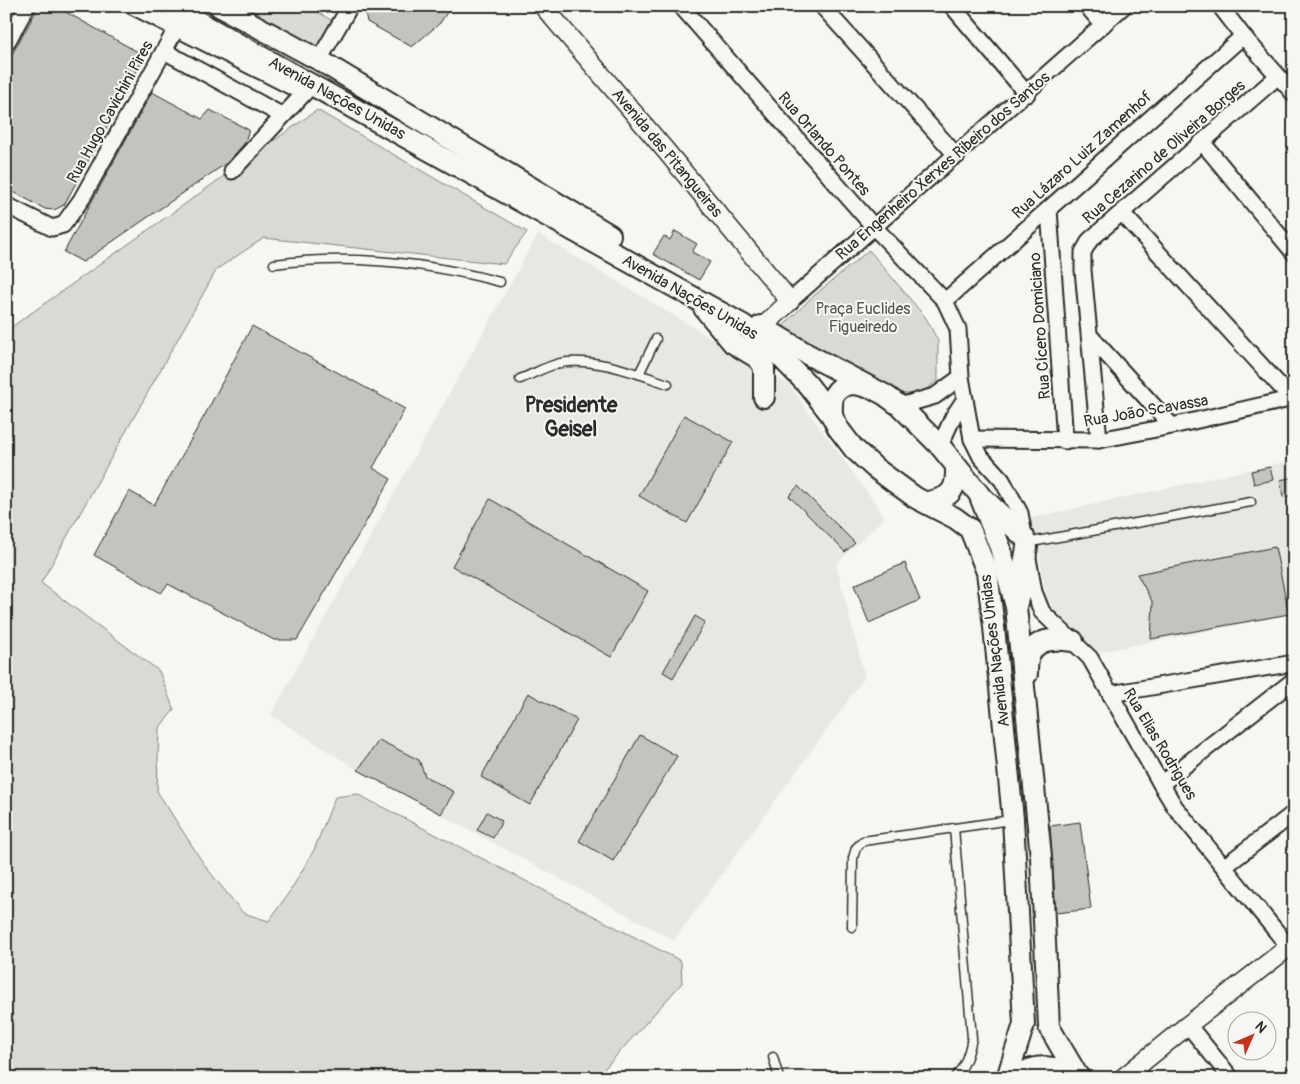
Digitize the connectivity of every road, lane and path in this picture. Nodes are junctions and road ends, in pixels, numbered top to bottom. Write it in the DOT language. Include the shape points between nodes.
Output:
graph roads {
  1 [pos="27,6"];
  2 [pos="132,6"];
  3 [pos="219,6"];
  4 [pos="681,6"];
  5 [pos="822,6"];
  6 [pos="952,6"];
  7 [pos="1087,6"];
  8 [pos="1124,6"];
  9 [pos="1220,6"];
  10 [pos="544,7"];
  11 [pos="344,8"];
  12 [pos="177,16"];
  13 [pos="1102,25"];
  14 [pos="1243,36"];
  15 [pos="6,44"];
  16 [pos="164,51"];
  17 [pos="319,60"];
  18 [pos="1278,76"];
  19 [pos="308,89"];
  20 [pos="1027,94"];
  21 [pos="1294,94"];
  22 [pos="283,116"];
  23 [pos="1202,142"];
  24 [pos="957,156"];
  25 [pos="232,171"];
  26 [pos="6,205"];
  27 [pos="1049,209"];
  28 [pos="1122,213"];
  29 [pos="874,227"];
  30 [pos="1294,253"];
  31 [pos="274,264"];
  32 [pos="500,282"];
  33 [pos="697,299"];
  34 [pos="790,301"];
  35 [pos="945,301"];
  36 [pos="763,327"];
  37 [pos="1090,336"];
  38 [pos="656,339"];
  39 [pos="639,374"];
  40 [pos="961,377"];
  41 [pos="520,379"];
  42 [pos="668,384"];
  43 [pos="764,397"];
  44 [pos="1292,398"];
  45 [pos="965,399"];
  46 [pos="893,401"];
  47 [pos="832,416"];
  48 [pos="1172,426"];
  49 [pos="972,439"];
  50 [pos="1099,440"];
  51 [pos="1065,441"];
  52 [pos="940,446"];
  53 [pos="956,466"];
  54 [pos="979,494"];
  55 [pos="927,502"];
  56 [pos="1250,502"];
  57 [pos="1026,543"];
  58 [pos="1016,607"];
  59 [pos="1072,640"];
  60 [pos="1294,663"];
  61 [pos="1294,680"];
  62 [pos="1024,691"];
  63 [pos="1110,694"];
  64 [pos="1161,784"];
  65 [pos="1294,813"];
  66 [pos="1013,820"];
  67 [pos="954,828"];
  68 [pos="1224,866"];
  69 [pos="852,927"];
  70 [pos="1291,945"];
  71 [pos="1188,1025"];
  72 [pos="774,1057"];
  73 [pos="1294,1075"];
  74 [pos="779,1078"];
  75 [pos="954,1078"];
  76 [pos="1007,1078"];
  77 [pos="1014,1078"];
  78 [pos="1079,1078"];
  79 [pos="1123,1078"];
  80 [pos="1231,1078"];
  81 [pos="1290,1078"];
  1 -- 15 [label="street"];
  2 -- 12 [label="street"];
  3 -- 17 [label="main road, Avenida Nações Unidas"];
  4 -- 29 [label="street, Rua Orlando Pontes"];
  5 -- 24 [label="street"];
  6 -- 20 [label="street"];
  7 -- 13 [label="street"];
  8 -- 13 [label="street, Rua Engenheiro Xerxes Ribeiro dos Santos"];
  9 -- 14 [label="street"];
  10 -- 34 [label="street, Avenida das Pitangueiras"];
  11 -- 17 [label="street"];
  12 -- 16 [label="street, Rua Hugo Cavichini Pires"];
  12 -- 19 [label="main road, Avenida Nações Unidas"];
  13 -- 20 [label="street, Rua Engenheiro Xerxes Ribeiro dos Santos"];
  14 -- 18 [label="street"];
  14 -- 27 [label="street, Rua Lázaro Luiz Zamenhof"];
  16 -- 22 [label="street"];
  16 -- 26 [label="street, Rua Hugo Cavichini Pires" via="81,200 63,225 52,228"];
  17 -- 36 [label="main road, Avenida Nações Unidas"];
  18 -- 21 [label="street"];
  18 -- 23 [label="street, Rua Cezarino de Oliveira Borges"];
  19 -- 22 [label="street"];
  19 -- 33 [label="main road, Avenida Nações Unidas"];
  20 -- 24 [label="street, Rua Engenheiro Xerxes Ribeiro dos Santos"];
  22 -- 25 [label="street"];
  23 -- 28 [label="street, Rua Cezarino de Oliveira Borges"];
  23 -- 30 [label="street"];
  24 -- 29 [label="street, Rua Engenheiro Xerxes Ribeiro dos Santos"];
  27 -- 35 [label="street, Rua Lázaro Luiz Zamenhof"];
  27 -- 51 [label="street, Rua Cícero Domiciano"];
  28 -- 37 [label="street, Rua Cezarino de Oliveira Borges" via="1090,240 1083,252"];
  28 -- 44 [label="street"];
  29 -- 34 [label="street, Rua Engenheiro Xerxes Ribeiro dos Santos"];
  29 -- 35 [label="street, Rua Orlando Pontes"];
  31 -- 32 [label="lane" via="311,259 377,260 437,267"];
  33 -- 43 [label="main road" via="733,343 761,362"];
  33 -- 47 [label="main road, Avenida Nações Unidas" via="766,342 808,385"];
  34 -- 36 [label="street, Rua Engenheiro Xerxes Ribeiro dos Santos"];
  35 -- 40 [label="street, Rua Orlando Pontes" via="958,329"];
  36 -- 46 [label="main road, Avenida Nações Unidas"];
  37 -- 48 [label="street"];
  37 -- 50 [label="street, Rua Cezarino de Oliveira Borges"];
  38 -- 39 [label="lane"];
  39 -- 41 [label="lane" via="581,362 559,364"];
  39 -- 42 [label="lane"];
  40 -- 45 [label="street, Rua Orlando Pontes"];
  40 -- 46 [label="street" via="935,396"];
  44 -- 48 [label="street, Rua João Scavassa"];
  45 -- 49 [label="street, Rua Orlando Pontes"];
  45 -- 52 [label="street" via="953,416"];
  46 -- 47 [label="main road" via="861,384 847,384 833,396"];
  46 -- 52 [label="main road, Avenida Nações Unidas"];
  47 -- 55 [label="main road, Avenida Nações Unidas" via="854,449 902,488"];
  48 -- 50 [label="street, Rua João Scavassa"];
  49 -- 51 [label="street, Rua João Scavassa"];
  49 -- 57 [label="street, Rua Elias Rodrigues" via="981,457 1002,480 1020,513"];
  50 -- 51 [label="street, Rua João Scavassa"];
  52 -- 53 [label="main road, Avenida Nações Unidas"];
  53 -- 54 [label="main road, Avenida Nações Unidas"];
  53 -- 55 [label="main road" via="952,493 940,500"];
  54 -- 57 [label="main road"];
  54 -- 58 [label="main road, Avenida Nações Unidas" via="1000,547"];
  55 -- 66 [label="main road, Avenida Nações Unidas" via="970,529 987,572"];
  56 -- 57 [label="lane"];
  57 -- 58 [label="main road"];
  57 -- 59 [label="street, Rua Elias Rodrigues" via="1034,592 1042,612"];
  58 -- 62 [label="main road, Avenida Nações Unidas"];
  59 -- 62 [label="main road" via="1053,638 1038,644 1029,655"];
  59 -- 63 [label="street, Rua Elias Rodrigues" via="1090,658"];
  60 -- 63 [label="street"];
  61 -- 64 [label="street"];
  62 -- 78 [label="main road, Avenida Nações Unidas" via="1041,857 1049,1027"];
  63 -- 64 [label="street, Rua Elias Rodrigues"];
  64 -- 68 [label="street, Rua Elias Rodrigues" via="1175,807"];
  65 -- 68 [label="street"];
  66 -- 67 [label="lane"];
  66 -- 76 [label="main road, Avenida Nações Unidas" via="1024,1024"];
  67 -- 69 [label="lane" via="863,841 852,858"];
  67 -- 75 [label="lane" via="972,1038 961,1071"];
  68 -- 70 [label="street, Rua Elias Rodrigues"];
  70 -- 71 [label="street"];
  71 -- 79 [label="street"];
  71 -- 80 [label="street"];
  72 -- 74 [label="lane"];
  73 -- 81 [label="street"];
  77 -- 78 [label="main road, Avenida Nações Unidas" via="1043,1066 1062,1069"];
}
